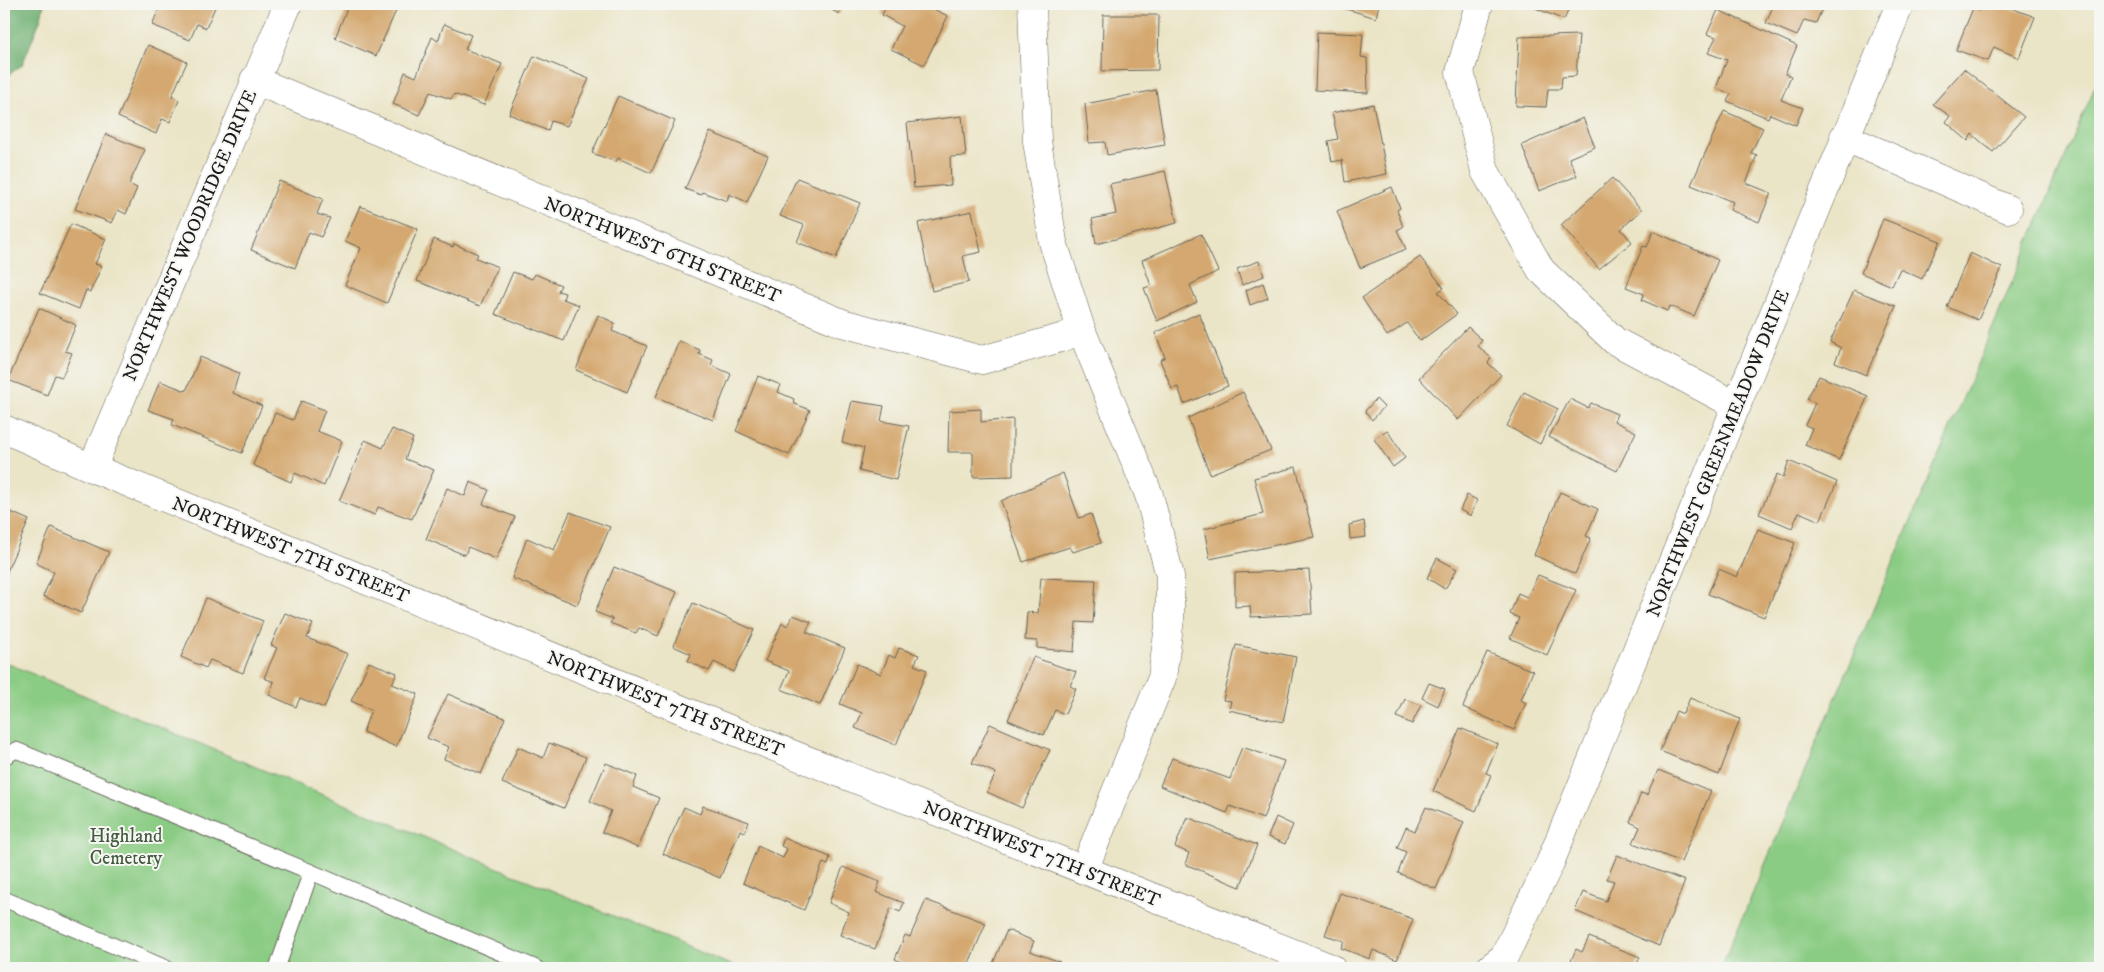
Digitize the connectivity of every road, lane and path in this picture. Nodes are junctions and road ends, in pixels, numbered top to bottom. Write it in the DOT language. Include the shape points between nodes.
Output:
graph roads {
  1 [pos="288,4"];
  2 [pos="1032,4"];
  3 [pos="1479,4"];
  4 [pos="1900,4"];
  5 [pos="254,80"];
  6 [pos="1844,137"];
  7 [pos="2008,209"];
  8 [pos="1081,329"];
  9 [pos="1737,406"];
  10 [pos="4,429"];
  11 [pos="92,468"];
  12 [pos="4,757"];
  13 [pos="1084,870"];
  14 [pos="311,872"];
  15 [pos="4,899"];
  16 [pos="166,968"];
  17 [pos="277,968"];
  18 [pos="536,968"];
  19 [pos="1331,968"];
  20 [pos="1490,968"];
  1 -- 5 [label="street, NORTHWEST WOODRIDGE DRIVE"];
  2 -- 8 [label="street" via="1037,141 1053,242"];
  3 -- 9 [label="street" via="1460,72 1485,171 1541,270 1616,341"];
  4 -- 6 [label="street, NORTHWEST GREENMEADOW DRIVE"];
  5 -- 8 [label="street, NORTHWEST 6TH STREET" via="842,323 982,360 1064,337"];
  5 -- 11 [label="street, NORTHWEST WOODRIDGE DRIVE"];
  6 -- 7 [label="street"];
  6 -- 9 [label="street, NORTHWEST GREENMEADOW DRIVE"];
  8 -- 13 [label="street" via="1149,495 1170,576 1170,619 1162,678"];
  9 -- 20 [label="street, NORTHWEST GREENMEADOW DRIVE" via="1550,863 1504,957"];
  10 -- 11 [label="street, NORTHWEST 7TH STREET"];
  11 -- 13 [label="street, NORTHWEST 7TH STREET" via="724,727"];
  12 -- 14 [label="lane" via="16,750"];
  13 -- 19 [label="street, NORTHWEST 7TH STREET"];
  14 -- 17 [label="lane"];
  14 -- 18 [label="lane"];
  15 -- 16 [label="lane"];
}
